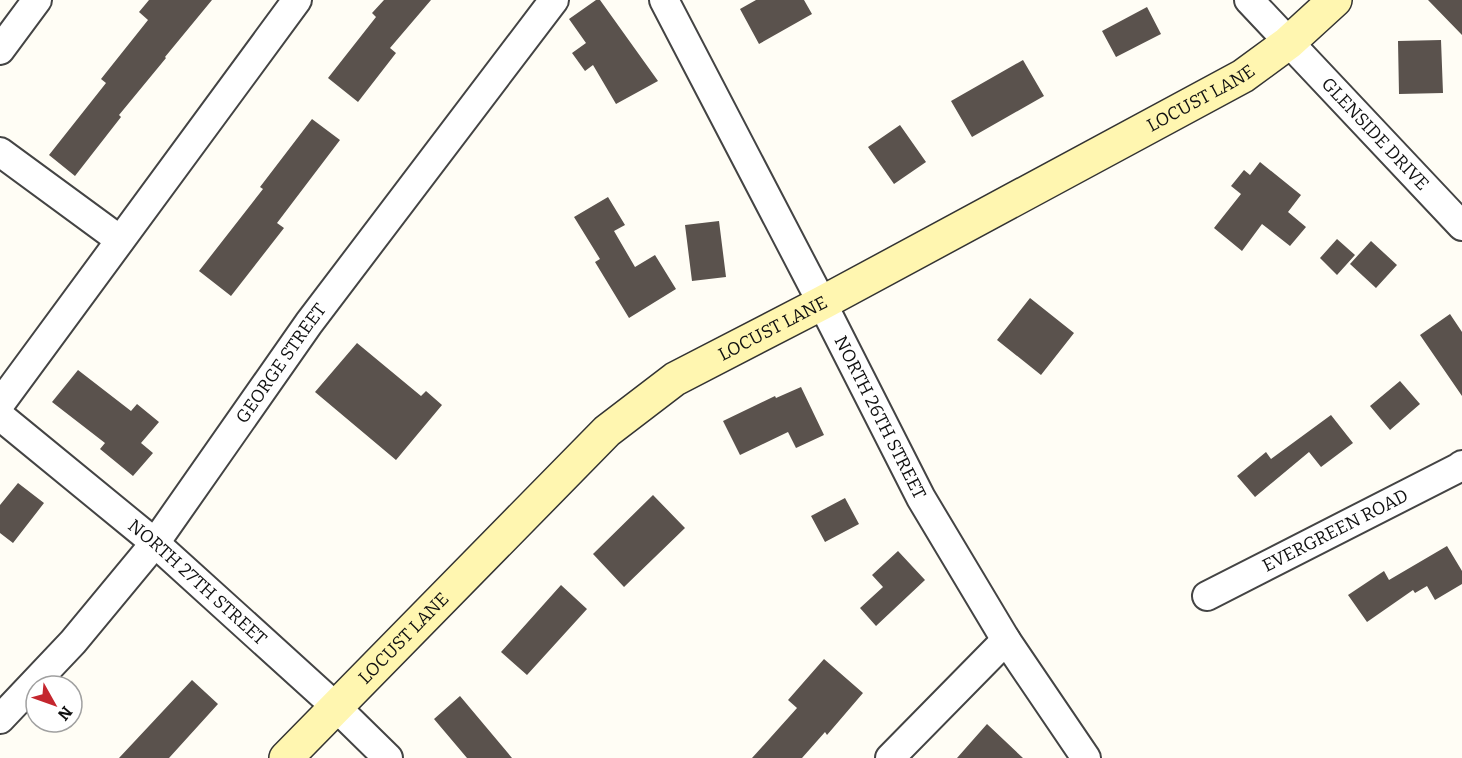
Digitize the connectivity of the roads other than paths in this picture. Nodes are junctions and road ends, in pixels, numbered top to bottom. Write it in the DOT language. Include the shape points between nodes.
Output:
graph roads {
  1 [pos="37,0"];
  2 [pos="297,0"];
  3 [pos="554,0"];
  4 [pos="664,0"];
  5 [pos="1249,0"];
  6 [pos="1335,0"];
  7 [pos="1288,43"];
  8 [pos="0,50"];
  9 [pos="0,152"];
  10 [pos="1462,226"];
  11 [pos="120,240"];
  12 [pos="822,303"];
  13 [pos="0,404"];
  14 [pos="0,416"];
  15 [pos="1462,465"];
  16 [pos="155,543"];
  17 [pos="1207,596"];
  18 [pos="1006,640"];
  19 [pos="336,707"];
  20 [pos="0,719"];
  21 [pos="286,758"];
  22 [pos="388,758"];
  23 [pos="890,758"];
  24 [pos="1086,758"];
  1 -- 8 [label="street"];
  2 -- 11 [label="street"];
  3 -- 16 [label="street, GEORGE STREET" via="309,322"];
  4 -- 12 [label="street, NORTH 26TH STREET"];
  5 -- 7 [label="street, GLENSIDE DRIVE"];
  6 -- 7 [label="street, LOCUST LANE"];
  7 -- 10 [label="street, GLENSIDE DRIVE"];
  7 -- 12 [label="street, LOCUST LANE" via="1243,76"];
  9 -- 11 [label="street"];
  11 -- 13 [label="street"];
  12 -- 18 [label="street, NORTH 26TH STREET" via="921,498"];
  12 -- 19 [label="street, LOCUST LANE" via="675,379 607,431"];
  14 -- 16 [label="street, NORTH 27TH STREET"];
  15 -- 17 [label="street, EVERGREEN ROAD"];
  16 -- 19 [label="street, NORTH 27TH STREET"];
  16 -- 20 [label="street, GEORGE STREET" via="73,642"];
  18 -- 23 [label="street"];
  18 -- 24 [label="street, NORTH 26TH STREET"];
  19 -- 21 [label="street, LOCUST LANE"];
  19 -- 22 [label="street, NORTH 27TH STREET"];
}
